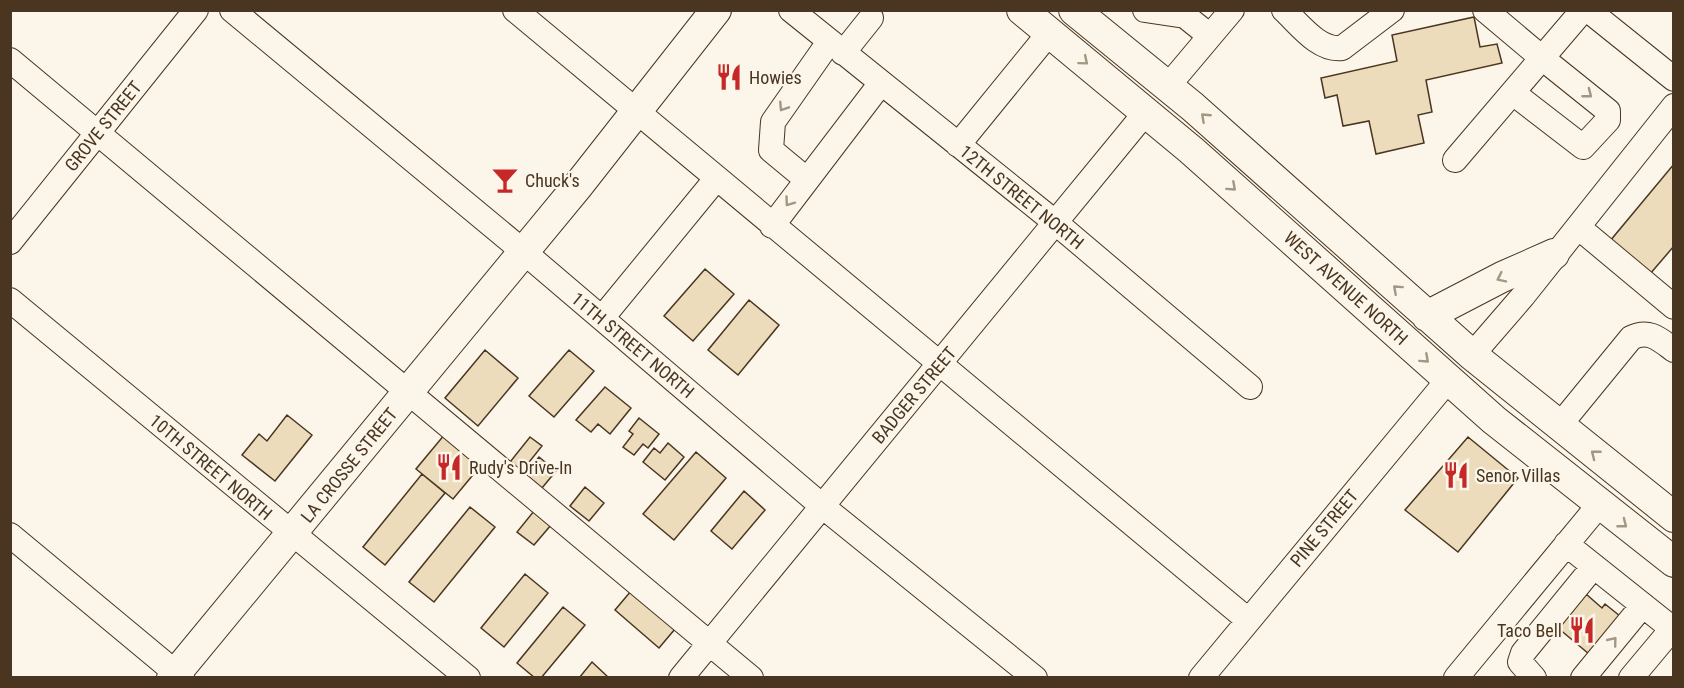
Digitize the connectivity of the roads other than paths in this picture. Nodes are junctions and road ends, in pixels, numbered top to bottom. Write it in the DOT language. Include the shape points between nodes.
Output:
graph roads {
  1 [pos="196,10"];
  2 [pos="232,10"];
  3 [pos="515,10"];
  4 [pos="716,10"];
  5 [pos="791,10"];
  6 [pos="1022,10"];
  7 [pos="1145,10"];
  8 [pos="1232,10"];
  9 [pos="1284,10"];
  10 [pos="1392,10"];
  11 [pos="1485,10"];
  12 [pos="1583,10"];
  13 [pos="1588,10"];
  14 [pos="1076,11"];
  15 [pos="870,13"];
  16 [pos="1187,13"];
  17 [pos="1050,32"];
  18 [pos="1210,36"];
  19 [pos="836,47"];
  20 [pos="1542,58"];
  21 [pos="10,60"];
  22 [pos="1674,79"];
  23 [pos="881,83"];
  24 [pos="1168,86"];
  25 [pos="1514,93"];
  26 [pos="1674,106"];
  27 [pos="1146,112"];
  28 [pos="638,113"];
  29 [pos="98,132"];
  30 [pos="958,145"];
  31 [pos="1455,160"];
  32 [pos="806,178"];
  33 [pos="716,179"];
  34 [pos="1056,223"];
  35 [pos="772,226"];
  36 [pos="1578,227"];
  37 [pos="10,242"];
  38 [pos="524,252"];
  39 [pos="1554,254"];
  40 [pos="10,300"];
  41 [pos="1673,306"];
  42 [pos="1427,316"];
  43 [pos="602,318"];
  44 [pos="1650,333"];
  45 [pos="1674,350"];
  46 [pos="1472,355"];
  47 [pos="939,365"];
  48 [pos="1448,380"];
  49 [pos="1250,387"];
  50 [pos="408,393"];
  51 [pos="1559,426"];
  52 [pos="1599,505"];
  53 [pos="822,506"];
  54 [pos="1674,517"];
  55 [pos="292,534"];
  56 [pos="10,535"];
  57 [pos="1566,544"];
  58 [pos="1674,562"];
  59 [pos="1594,566"];
  60 [pos="1643,605"];
  61 [pos="1248,620"];
  62 [pos="1673,629"];
  63 [pos="710,643"];
  64 [pos="177,676"];
  65 [pos="468,678"];
  66 [pos="681,678"];
  67 [pos="751,678"];
  68 [pos="1035,678"];
  69 [pos="1201,678"];
  70 [pos="1456,678"];
  71 [pos="1534,678"];
  72 [pos="1583,678"];
  73 [pos="1631,678"];
  1 -- 29 [label="street, GROVE STREET"];
  2 -- 38 [label="street, 11TH STREET NORTH"];
  3 -- 28 [label="street"];
  4 -- 28 [label="main road, LA CROSSE STREET"];
  5 -- 19 [label="street, 12TH STREET NORTH"];
  6 -- 17 [label="main road, WEST AVENUE NORTH"];
  7 -- 16 [label="street"];
  8 -- 18 [label="street"];
  9 -- 10 [label="street" via="1322,45 1333,50 1348,44"];
  11 -- 20 [label="street"];
  12 -- 20 [label="street"];
  13 -- 22 [label="street"];
  14 -- 24 [label="main road, WEST AVENUE NORTH"];
  15 -- 19 [label="street"];
  16 -- 18 [label="street"];
  17 -- 27 [label="main road, WEST AVENUE NORTH, one-way"];
  17 -- 30 [label="street"];
  18 -- 24 [label="street"];
  19 -- 23 [label="street, 12TH STREET NORTH"];
  19 -- 32 [label="street, one-way" via="773,122 771,150"];
  20 -- 25 [label="street"];
  20 -- 25 [label="street, one-way" via="1608,111 1608,120 1583,147"];
  21 -- 29 [label="street"];
  23 -- 30 [label="street, 12TH STREET NORTH"];
  23 -- 32 [label="street"];
  42 -- 24 [label="main road, WEST AVENUE NORTH, one-way"];
  25 -- 31 [label="street"];
  26 -- 36 [label="street"];
  27 -- 34 [label="street, BADGER STREET"];
  27 -- 48 [label="main road, WEST AVENUE NORTH, one-way"];
  28 -- 33 [label="street"];
  28 -- 38 [label="main road, LA CROSSE STREET"];
  29 -- 37 [label="street, GROVE STREET"];
  29 -- 50 [label="street"];
  30 -- 34 [label="street, 12TH STREET NORTH"];
  32 -- 35 [label="street, one-way"];
  33 -- 35 [label="street"];
  33 -- 43 [label="street"];
  34 -- 47 [label="street, BADGER STREET"];
  34 -- 49 [label="street, 12TH STREET NORTH"];
  35 -- 47 [label="street"];
  36 -- 39 [label="street"];
  36 -- 41 [label="street"];
  38 -- 43 [label="street, 11TH STREET NORTH"];
  38 -- 50 [label="main road, LA CROSSE STREET"];
  39 -- 42 [label="main road, one-way"];
  39 -- 46 [label="street"];
  40 -- 55 [label="street, 10TH STREET NORTH"];
  41 -- 44 [label="street"];
  42 -- 46 [label="main road, WEST AVENUE NORTH"];
  43 -- 53 [label="street, 11TH STREET NORTH"];
  44 -- 45 [label="street"];
  44 -- 51 [label="street" via="1631,338"];
  46 -- 51 [label="main road, WEST AVENUE NORTH"];
  47 -- 53 [label="street, BADGER STREET"];
  47 -- 61 [label="street"];
  48 -- 52 [label="main road, WEST AVENUE NORTH"];
  48 -- 61 [label="street, PINE STREET"];
  50 -- 55 [label="main road, LA CROSSE STREET"];
  50 -- 63 [label="street"];
  54 -- 51 [label="main road, WEST AVENUE NORTH, one-way"];
  52 -- 57 [label="street"];
  52 -- 58 [label="main road, WEST AVENUE NORTH, one-way"];
  53 -- 63 [label="street, BADGER STREET"];
  53 -- 68 [label="street, 11TH STREET NORTH"];
  55 -- 64 [label="main road, LA CROSSE STREET"];
  55 -- 65 [label="street, 10TH STREET NORTH"];
  56 -- 64 [label="street"];
  57 -- 59 [label="street"];
  57 -- 70 [label="street"];
  59 -- 60 [label="street"];
  59 -- 71 [label="street" via="1523,653 1521,662"];
  60 -- 62 [label="street"];
  72 -- 60 [label="street, one-way"];
  61 -- 69 [label="street, PINE STREET"];
  62 -- 73 [label="street"];
  63 -- 66 [label="street, BADGER STREET"];
  63 -- 67 [label="street"];
}
